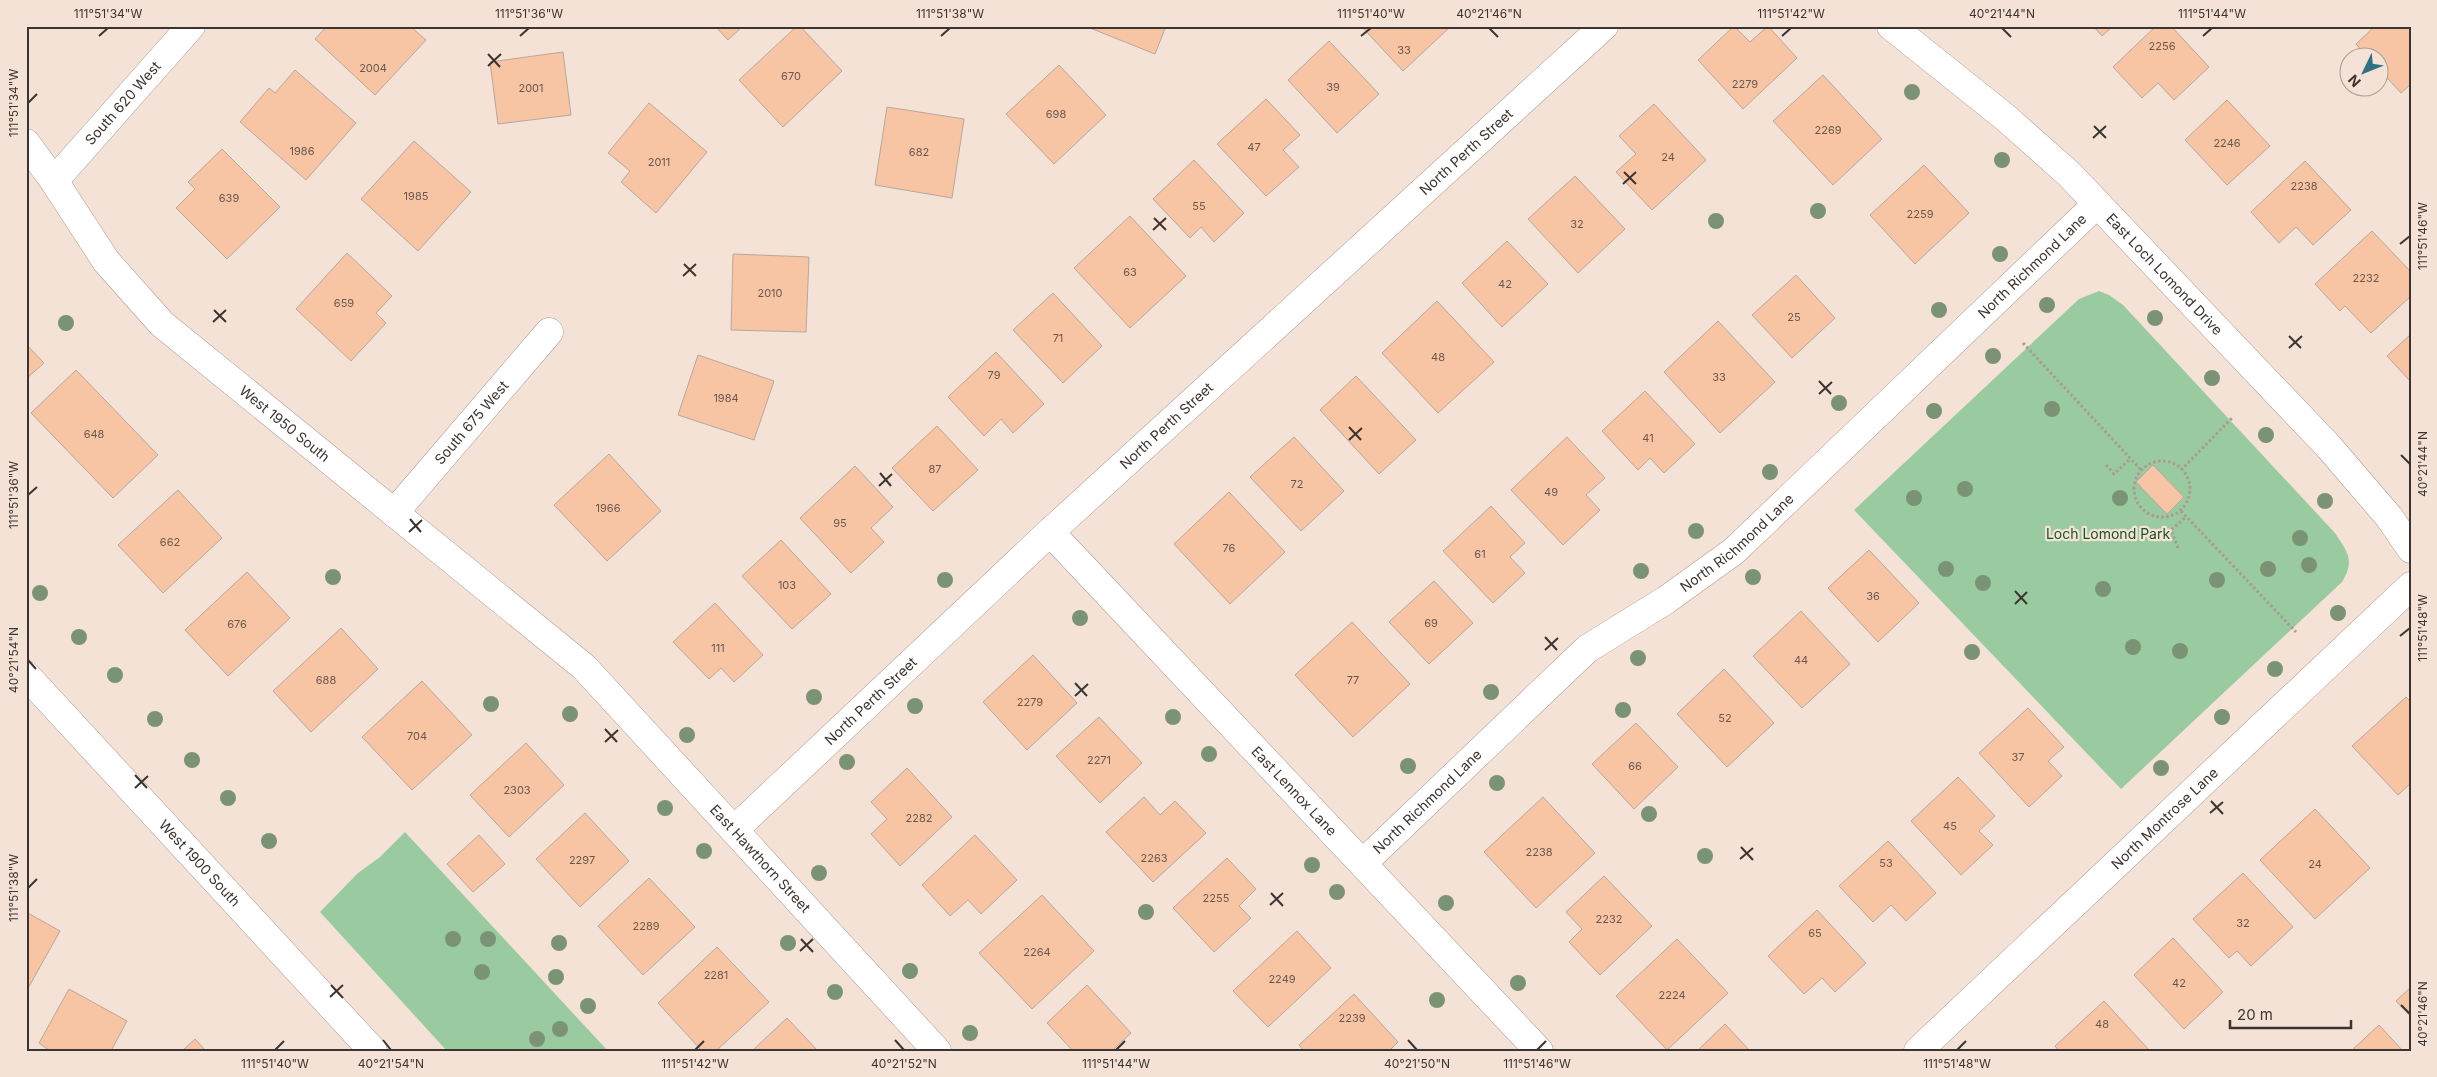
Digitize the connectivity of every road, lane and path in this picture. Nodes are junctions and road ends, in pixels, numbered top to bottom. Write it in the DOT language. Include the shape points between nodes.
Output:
graph roads {
  1 [pos="191,26"];
  2 [pos="1604,26"];
  3 [pos="1892,26"];
  4 [pos="26,143"];
  5 [pos="54,181"];
  6 [pos="2097,204"];
  7 [pos="549,332"];
  8 [pos="2023,343"];
  9 [pos="2234,417"];
  10 [pos="2130,459"];
  11 [pos="2106,465"];
  12 [pos="2181,470"];
  13 [pos="2142,471"];
  14 [pos="2181,511"];
  15 [pos="394,513"];
  16 [pos="2186,517"];
  17 [pos="1050,532"];
  18 [pos="2178,548"];
  19 [pos="2411,549"];
  20 [pos="2411,586"];
  21 [pos="2296,632"];
  22 [pos="584,667"];
  23 [pos="26,675"];
  24 [pos="734,830"];
  25 [pos="1363,863"];
  26 [pos="373,1051"];
  27 [pos="937,1051"];
  28 [pos="1539,1051"];
  29 [pos="1918,1051"];
  1 -- 5 [label="street, South 620 West"];
  2 -- 17 [label="street, North Perth Street"];
  3 -- 6 [label="street, East Loch Lomond Drive" via="2006,118 2069,174"];
  4 -- 5 [label="street, West 1950 South"];
  5 -- 15 [label="street, West 1950 South" via="106,261 162,324"];
  6 -- 19 [label="street, East Loch Lomond Drive" via="2329,447 2389,517"];
  6 -- 25 [label="street, North Richmond Lane" via="1734,551 1666,600 1586,649"];
  7 -- 15 [label="street, South 675 West"];
  8 -- 10 [label="path"];
  9 -- 12 [label="path"];
  10 -- 11 [label="path" via="2114,474"];
  10 -- 13 [label="path"];
  12 -- 13 [label="path" via="2170,462 2162,461 2153,462"];
  12 -- 14 [label="path" via="2190,487"];
  13 -- 14 [label="path" via="2135,480 2134,489 2139,506 2154,516"];
  14 -- 16 [label="path"];
  15 -- 22 [label="street, West 1950 South"];
  16 -- 18 [label="path" via="2171,530"];
  16 -- 21 [label="path"];
  17 -- 24 [label="street, North Perth Street"];
  17 -- 25 [label="street, East Lennox Lane"];
  20 -- 29 [label="street, North Montrose Lane"];
  22 -- 24 [label="street, East Hawthorn Street"];
  23 -- 26 [label="street, West 1900 South"];
  24 -- 27 [label="street, East Hawthorn Street"];
  25 -- 28 [label="street, East Lennox Lane"];
}
